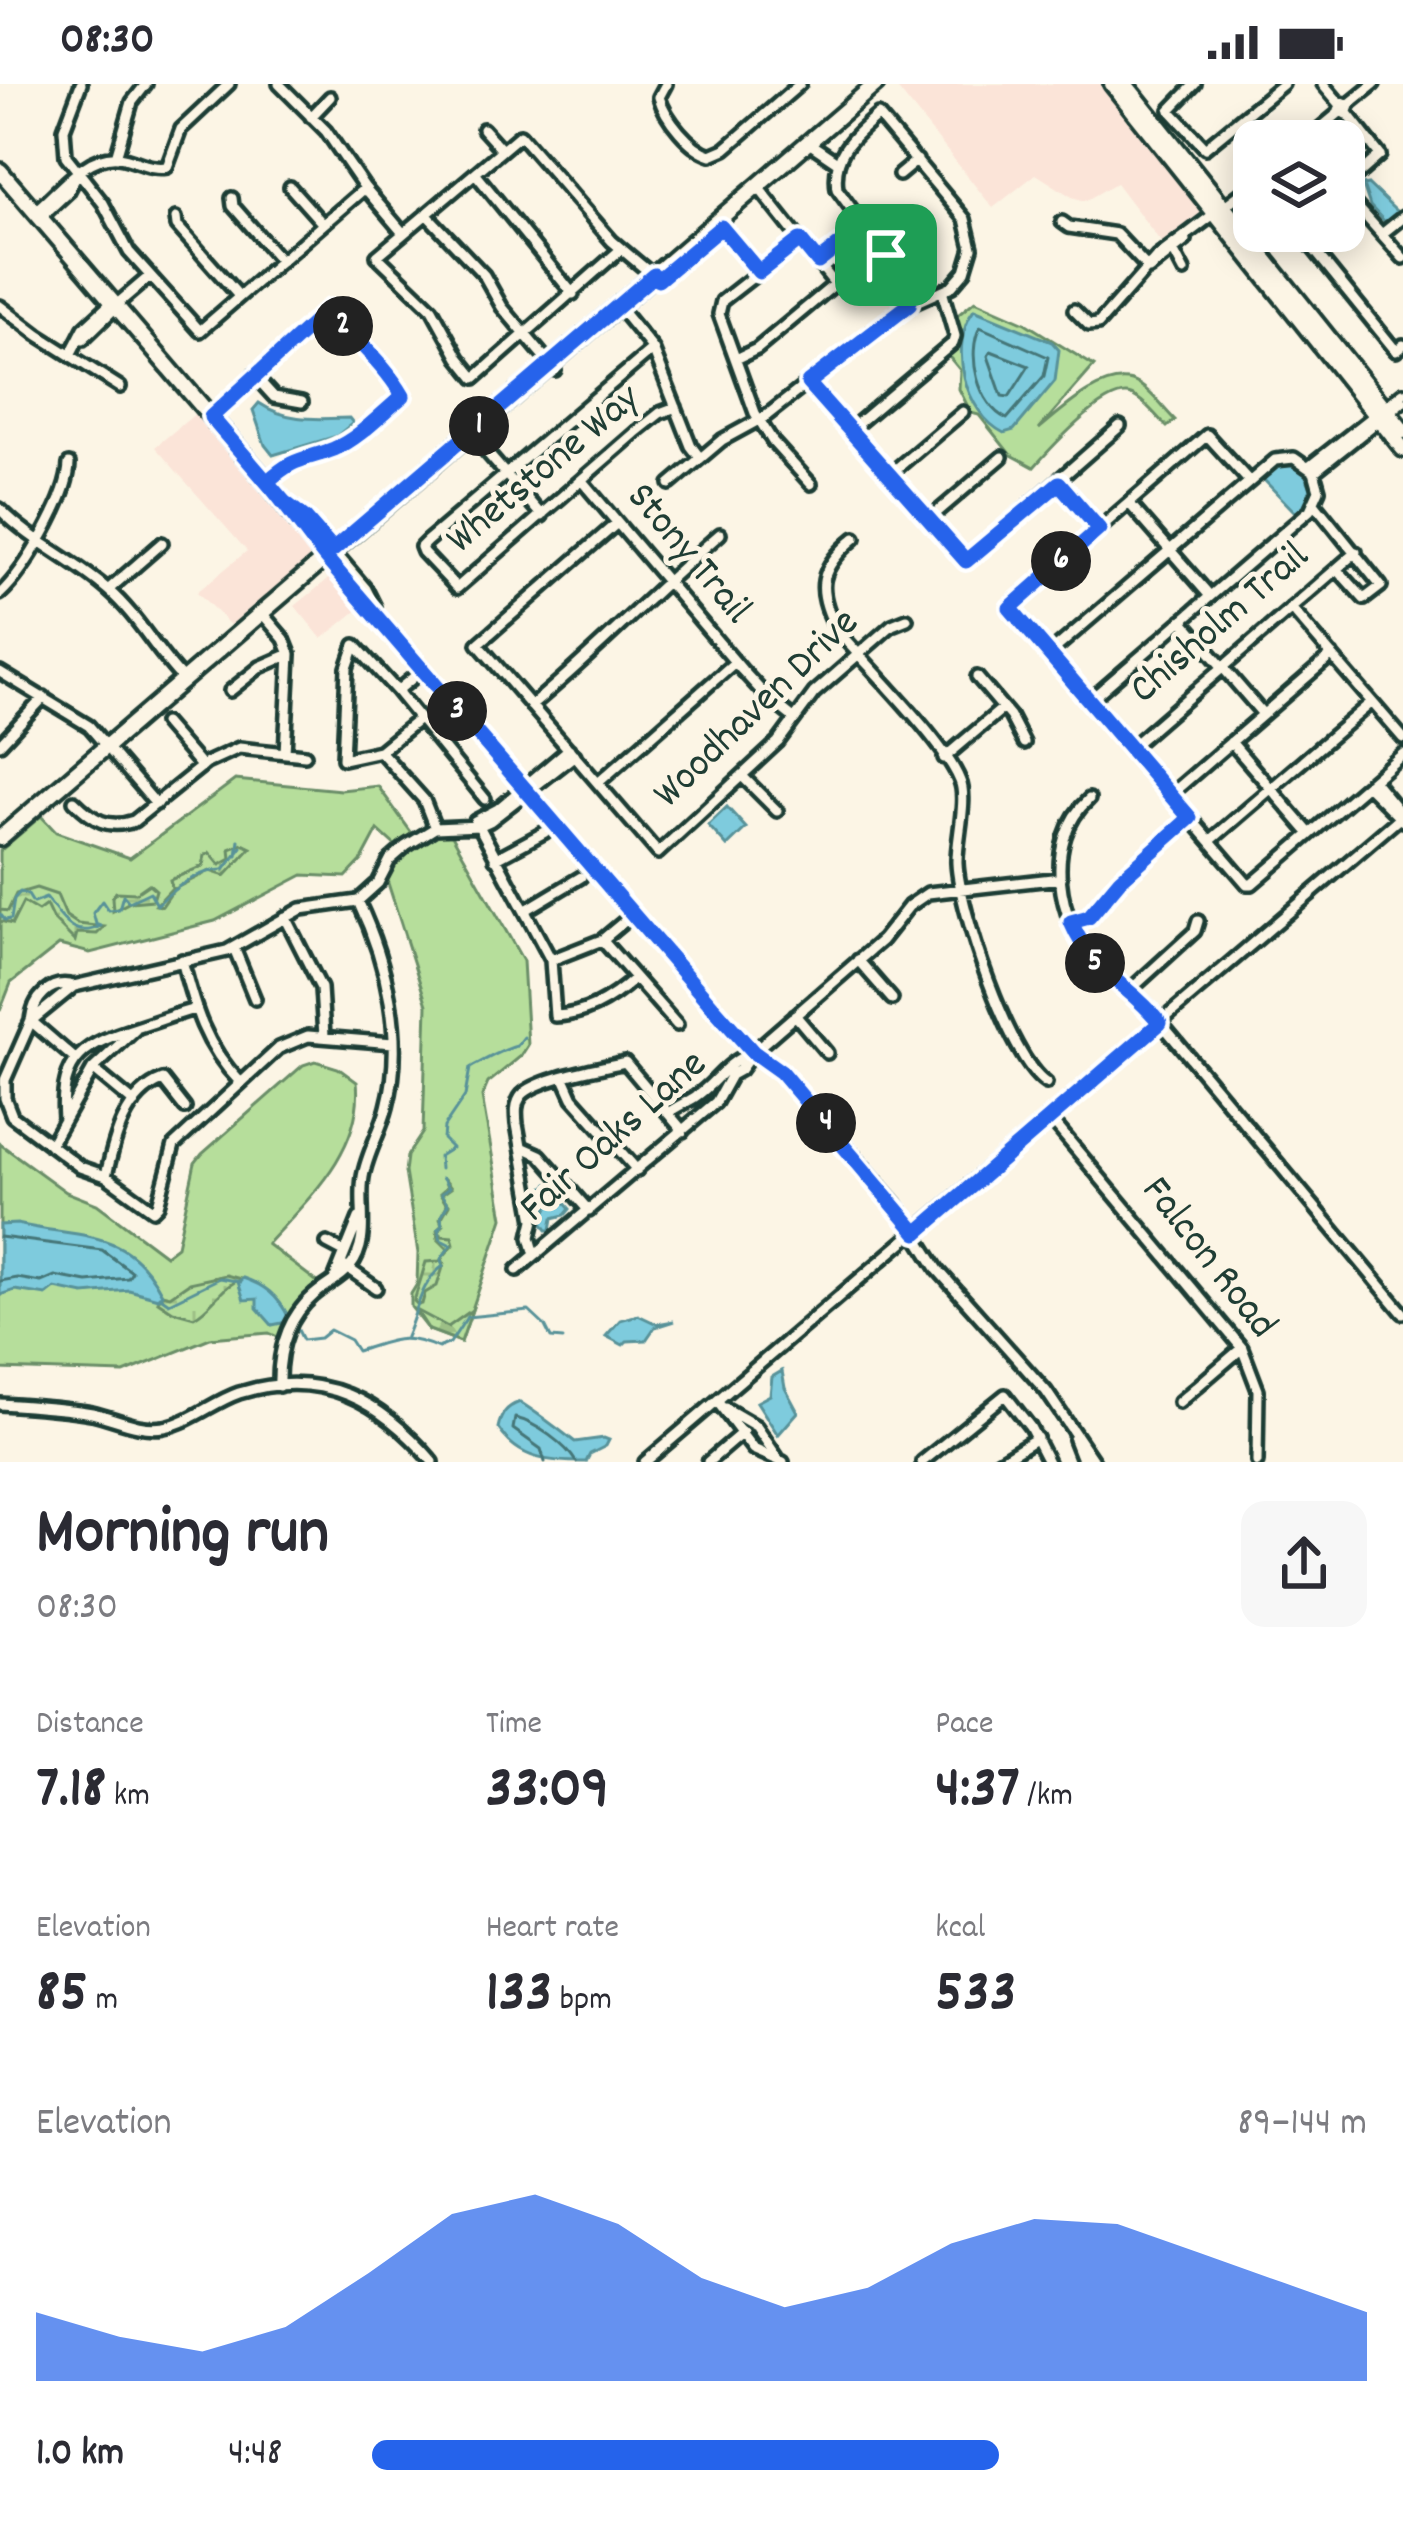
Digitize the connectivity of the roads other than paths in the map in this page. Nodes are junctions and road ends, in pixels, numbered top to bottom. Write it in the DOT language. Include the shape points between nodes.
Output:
graph roads {
  1 [pos="81,84"];
  2 [pos="146,84"];
  3 [pos="229,84"];
  4 [pos="279,84"];
  5 [pos="665,84"];
  6 [pos="800,84"];
  7 [pos="876,84"];
  8 [pos="887,84"];
  9 [pos="1196,84"];
  10 [pos="1283,84"];
  11 [pos="1323,84"];
  12 [pos="1374,84"];
  13 [pos="1118,85"];
  14 [pos="330,97"];
  15 [pos="1344,109"];
  16 [pos="311,117"];
  17 [pos="1331,120"];
  18 [pos="1353,120"];
  19 [pos="483,129"];
  20 [pos="1185,129"];
  21 [pos="1365,136"];
  22 [pos="1170,140"];
  23 [pos="814,143"];
  24 [pos="502,151"];
  25 [pos="116,157"];
  26 [pos="838,158"];
  27 [pos="917,160"];
  28 [pos="1365,169"];
  29 [pos="0,171"];
  30 [pos="475,173"];
  31 [pos="77,175"];
  32 [pos="899,175"];
  33 [pos="290,187"];
  34 [pos="365,188"];
  35 [pos="760,189"];
  36 [pos="232,198"];
  37 [pos="1233,201"];
  38 [pos="1220,212"];
  39 [pos="1365,213"];
  40 [pos="425,214"];
  41 [pos="38,215"];
  42 [pos="1403,217"];
  43 [pos="176,218"];
  44 [pos="1063,222"];
  45 [pos="322,224"];
  46 [pos="721,227"];
  47 [pos="863,227"];
  48 [pos="403,233"];
  49 [pos="1383,233"];
  50 [pos="800,240"];
  51 [pos="906,240"];
  52 [pos="1172,248"];
  53 [pos="624,251"];
  54 [pos="1318,252"];
  55 [pos="886,255"];
  56 [pos="1403,258"];
  57 [pos="280,261"];
  58 [pos="818,262"];
  59 [pos="1149,269"];
  60 [pos="1184,271"];
  61 [pos="759,272"];
  62 [pos="150,276"];
  63 [pos="653,280"];
  64 [pos="942,291"];
  65 [pos="573,294"];
  66 [pos="239,296"];
  67 [pos="116,305"];
  68 [pos="909,305"];
  69 [pos="0,306"];
  70 [pos="1074,310"];
  71 [pos="622,311"];
  72 [pos="525,335"];
  73 [pos="1400,348"];
  74 [pos="653,349"];
  75 [pos="70,355"];
  76 [pos="736,359"];
  77 [pos="552,366"];
  78 [pos="254,375"];
  79 [pos="808,383"];
  80 [pos="120,387"];
  81 [pos="1403,397"];
  82 [pos="302,402"];
  83 [pos="676,407"];
  84 [pos="963,412"];
  85 [pos="1382,413"];
  86 [pos="211,417"];
  87 [pos="760,420"];
  88 [pos="1120,426"];
  89 [pos="850,430"];
  90 [pos="1403,431"];
  91 [pos="470,438"];
  92 [pos="1403,449"];
  93 [pos="1002,457"];
  94 [pos="700,458"];
  95 [pos="69,464"];
  96 [pos="1312,469"];
  97 [pos="506,473"];
  98 [pos="890,475"];
  99 [pos="582,481"];
  100 [pos="1249,481"];
  101 [pos="267,482"];
  102 [pos="1059,483"];
  103 [pos="670,484"];
  104 [pos="811,484"];
  105 [pos="1129,503"];
  106 [pos="1315,504"];
  107 [pos="0,509"];
  108 [pos="542,516"];
  109 [pos="928,520"];
  110 [pos="617,523"];
  111 [pos="1099,529"];
  112 [pos="720,534"];
  113 [pos="854,538"];
  114 [pos="39,541"];
  115 [pos="162,543"];
  116 [pos="1169,550"];
  117 [pos="1356,552"];
  118 [pos="332,556"];
  119 [pos="1337,568"];
  120 [pos="665,581"];
  121 [pos="108,590"];
  122 [pos="0,594"];
  123 [pos="1210,596"];
  124 [pos="1292,608"];
  125 [pos="263,614"];
  126 [pos="907,619"];
  127 [pos="1182,620"];
  128 [pos="290,654"];
  129 [pos="1048,654"];
  130 [pos="858,655"];
  131 [pos="1332,655"];
  132 [pos="734,662"];
  133 [pos="1222,667"];
  134 [pos="421,670"];
  135 [pos="0,672"];
  136 [pos="977,677"];
  137 [pos="182,678"];
  138 [pos="230,691"];
  139 [pos="398,691"];
  140 [pos="44,697"];
  141 [pos="1089,700"];
  142 [pos="1372,702"];
  143 [pos="531,706"];
  144 [pos="1003,708"];
  145 [pos="1263,714"];
  146 [pos="419,719"];
  147 [pos="795,719"];
  148 [pos="164,723"];
  149 [pos="1403,738"];
  150 [pos="1231,742"];
  151 [pos="1024,743"];
  152 [pos="0,744"];
  153 [pos="108,747"];
  154 [pos="1130,748"];
  155 [pos="380,751"];
  156 [pos="572,752"];
  157 [pos="285,753"];
  158 [pos="1403,754"];
  159 [pos="305,755"];
  160 [pos="944,758"];
  161 [pos="202,766"];
  162 [pos="743,777"];
  163 [pos="1370,782"];
  164 [pos="598,783"];
  165 [pos="1271,789"];
  166 [pos="525,791"];
  167 [pos="1170,795"];
  168 [pos="485,799"];
  169 [pos="1089,799"];
  170 [pos="74,801"];
  171 [pos="156,804"];
  172 [pos="778,811"];
  173 [pos="1190,818"];
  174 [pos="1402,818"];
  175 [pos="478,823"];
  176 [pos="435,828"];
  177 [pos="544,832"];
  178 [pos="1310,834"];
  179 [pos="0,838"];
  180 [pos="1210,842"];
  181 [pos="495,859"];
  182 [pos="581,877"];
  183 [pos="1061,878"];
  184 [pos="960,886"];
  185 [pos="358,901"];
  186 [pos="526,910"];
  187 [pos="632,915"];
  188 [pos="285,917"];
  189 [pos="1198,921"];
  190 [pos="1071,922"];
  191 [pos="602,940"];
  192 [pos="234,948"];
  193 [pos="182,960"];
  194 [pos="551,960"];
  195 [pos="858,960"];
  196 [pos="635,978"];
  197 [pos="1127,992"];
  198 [pos="255,999"];
  199 [pos="892,999"];
  200 [pos="195,1009"];
  201 [pos="795,1015"];
  202 [pos="31,1021"];
  203 [pos="1160,1023"];
  204 [pos="677,1025"];
  205 [pos="139,1027"];
  206 [pos="110,1035"];
  207 [pos="324,1036"];
  208 [pos="393,1043"];
  209 [pos="117,1046"];
  210 [pos="753,1052"];
  211 [pos="827,1053"];
  212 [pos="75,1058"];
  213 [pos="733,1068"];
  214 [pos="93,1069"];
  215 [pos="564,1078"];
  216 [pos="239,1082"];
  217 [pos="1046,1083"];
  218 [pos="707,1086"];
  219 [pos="62,1092"];
  220 [pos="723,1092"];
  221 [pos="74,1098"];
  222 [pos="134,1103"];
  223 [pos="185,1108"];
  224 [pos="668,1113"];
  225 [pos="1050,1118"];
  226 [pos="64,1119"];
  227 [pos="683,1131"];
  228 [pos="50,1145"];
  229 [pos="522,1147"];
  230 [pos="637,1170"];
  231 [pos="106,1176"];
  232 [pos="589,1211"];
  233 [pos="361,1212"];
  234 [pos="917,1233"];
  235 [pos="328,1243"];
  236 [pos="535,1255"];
  237 [pos="344,1261"];
  238 [pos="518,1270"];
  239 [pos="376,1288"];
  240 [pos="1403,1313"];
  241 [pos="1242,1348"];
  242 [pos="279,1386"];
  243 [pos="717,1401"];
  244 [pos="1179,1402"];
  245 [pos="0,1404"];
  246 [pos="1064,1418"];
  247 [pos="751,1424"];
  248 [pos="740,1435"];
  249 [pos="1037,1438"];
  250 [pos="720,1452"];
  251 [pos="433,1462"];
  252 [pos="645,1462"];
  253 [pos="708,1462"];
  254 [pos="729,1462"];
  255 [pos="781,1462"];
  256 [pos="922,1462"];
  257 [pos="998,1462"];
  258 [pos="1048,1462"];
  259 [pos="1083,1462"];
  260 [pos="1094,1462"];
  261 [pos="1257,1462"];
  1 -- 31 [label="street" via="64,130"];
  2 -- 25 [label="street" via="132,102"];
  3 -- 25 [label="street" via="191,116 162,170"];
  4 -- 16 [label="street"];
  5 -- 6 [label="street" via="662,108 711,155"];
  7 -- 23 [label="main road"];
  8 -- 23 [label="main road"];
  9 -- 20 [label="street" via="1170,107"];
  10 -- 20 [label="street" via="1203,148"];
  11 -- 15 [label="street"];
  12 -- 15 [label="street"];
  13 -- 22 [label="main road"];
  13 -- 38 [label="main road"];
  14 -- 16 [label="street"];
  15 -- 17 [label="street"];
  15 -- 18 [label="street"];
  16 -- 34 [label="street"];
  19 -- 24 [label="street"];
  20 -- 22 [label="street"];
  21 -- 28 [label="street" via="1380,155"];
  22 -- 38 [label="main road"];
  23 -- 26 [label="street"];
  23 -- 35 [label="main road"];
  24 -- 30 [label="street"];
  24 -- 53 [label="street" via="520,135"];
  25 -- 31 [label="street"];
  26 -- 27 [label="street" via="878,115"];
  26 -- 47 [label="street" via="837,189"];
  27 -- 32 [label="street"];
  27 -- 64 [label="street" via="970,229 965,271"];
  29 -- 41 [label="main road"];
  30 -- 40 [label="street"];
  30 -- 65 [label="street"];
  31 -- 41 [label="street"];
  31 -- 62 [label="street"];
  33 -- 45 [label="street"];
  34 -- 45 [label="street"];
  34 -- 48 [label="street"];
  35 -- 46 [label="main road"];
  35 -- 50 [label="street"];
  35 -- 63 [label="main road"];
  36 -- 57 [label="street"];
  37 -- 38 [label="street"];
  38 -- 52 [label="street"];
  38 -- 85 [label="main road"];
  39 -- 49 [label="street"];
  40 -- 48 [label="street"];
  40 -- 72 [label="street" via="484,275"];
  41 -- 67 [label="main road"];
  42 -- 49 [label="street"];
  43 -- 66 [label="street"];
  44 -- 59 [label="street" via="1115,234"];
  45 -- 57 [label="street"];
  46 -- 61 [label="street"];
  46 -- 63 [label="main road"];
  47 -- 55 [label="street"];
  47 -- 58 [label="street"];
  48 -- 72 [label="street" via="377,256 432,309 475,378"];
  49 -- 56 [label="street"];
  50 -- 58 [label="street"];
  50 -- 61 [label="street"];
  51 -- 55 [label="street"];
  52 -- 59 [label="street"];
  52 -- 60 [label="street"];
  53 -- 63 [label="street"];
  53 -- 65 [label="street"];
  54 -- 73 [label="street"];
  55 -- 68 [label="street"];
  57 -- 66 [label="street"];
  58 -- 76 [label="street" via="835,284"];
  59 -- 70 [label="street" via="1094,327"];
  61 -- 76 [label="street" via="718,307"];
  62 -- 66 [label="street" via="200,331"];
  62 -- 67 [label="street"];
  63 -- 71 [label="main road"];
  63 -- 77 [label="main road"];
  64 -- 68 [label="street"];
  64 -- 89 [label="street" via="955,340"];
  65 -- 72 [label="street"];
  67 -- 75 [label="street"];
  67 -- 86 [label="main road"];
  68 -- 79 [label="street"];
  69 -- 75 [label="street"];
  71 -- 74 [label="street"];
  71 -- 77 [label="main road"];
  72 -- 77 [label="street"];
  74 -- 83 [label="street"];
  74 -- 97 [label="street"];
  75 -- 80 [label="street"];
  76 -- 87 [label="street"];
  77 -- 91 [label="main road"];
  78 -- 82 [label="street" via="274,397"];
  78 -- 86 [label="street"];
  78 -- 101 [label="street" via="329,309 403,396 351,439 320,458 303,456"];
  79 -- 87 [label="street"];
  79 -- 89 [label="street"];
  81 -- 85 [label="street"];
  83 -- 94 [label="street"];
  83 -- 99 [label="street, Whetstone Way"];
  84 -- 98 [label="street"];
  85 -- 90 [label="main road"];
  85 -- 92 [label="main road"];
  85 -- 96 [label="street"];
  86 -- 101 [label="main road"];
  87 -- 94 [label="street"];
  87 -- 104 [label="street"];
  88 -- 102 [label="street"];
  89 -- 98 [label="street"];
  91 -- 97 [label="street"];
  91 -- 118 [label="main road"];
  93 -- 109 [label="street"];
  94 -- 103 [label="street"];
  95 -- 114 [label="street"];
  96 -- 100 [label="street" via="1282,458"];
  96 -- 106 [label="street"];
  97 -- 108 [label="street"];
  97 -- 108 [label="street, Whetstone Way" via="421,547 457,588"];
  98 -- 109 [label="street"];
  99 -- 108 [label="street, Whetstone Way"];
  99 -- 110 [label="street, Stony Trail"];
  100 -- 105 [label="street" via="1208,435"];
  100 -- 116 [label="street"];
  101 -- 118 [label="main road"];
  102 -- 109 [label="street" via="966,561"];
  102 -- 111 [label="street"];
  105 -- 111 [label="street"];
  105 -- 116 [label="street"];
  106 -- 117 [label="street"];
  106 -- 123 [label="street"];
  107 -- 114 [label="street"];
  110 -- 120 [label="street, Stony Trail"];
  110 -- 143 [label="street" via="478,644"];
  111 -- 129 [label="street" via="1010,608"];
  112 -- 120 [label="street"];
  113 -- 130 [label="street" via="832,556 822,579 827,611"];
  114 -- 121 [label="street"];
  114 -- 122 [label="street"];
  115 -- 121 [label="street"];
  116 -- 123 [label="street"];
  116 -- 129 [label="street"];
  117 -- 119 [label="street, Chisholm Trail"];
  117 -- 119 [label="street" via="1378,590 1364,599"];
  118 -- 125 [label="main road"];
  118 -- 134 [label="street"];
  119 -- 124 [label="street, Chisholm Trail"];
  120 -- 132 [label="street, Stony Trail"];
  120 -- 143 [label="street"];
  121 -- 137 [label="street"];
  123 -- 127 [label="street"];
  124 -- 131 [label="street"];
  124 -- 133 [label="street, Chisholm Trail"];
  125 -- 128 [label="street"];
  125 -- 137 [label="main road"];
  126 -- 130 [label="street, Woodhaven Drive"];
  127 -- 133 [label="street"];
  127 -- 141 [label="street"];
  128 -- 138 [label="street"];
  128 -- 157 [label="street"];
  129 -- 141 [label="street"];
  130 -- 147 [label="street, Woodhaven Drive"];
  130 -- 160 [label="street"];
  131 -- 142 [label="street"];
  131 -- 145 [label="street"];
  132 -- 147 [label="street, Stony Trail"];
  132 -- 164 [label="street"];
  133 -- 145 [label="street"];
  133 -- 154 [label="street, Chisholm Trail"];
  134 -- 139 [label="street"];
  134 -- 166 [label="street"];
  135 -- 140 [label="street"];
  136 -- 144 [label="street"];
  137 -- 153 [label="main road"];
  139 -- 146 [label="street"];
  139 -- 155 [label="street" via="356,646 347,668 343,759"];
  140 -- 152 [label="street"];
  140 -- 153 [label="street"];
  141 -- 154 [label="street"];
  142 -- 149 [label="street"];
  142 -- 165 [label="street"];
  143 -- 156 [label="street"];
  144 -- 151 [label="street"];
  144 -- 160 [label="street"];
  145 -- 150 [label="street"];
  146 -- 155 [label="street"];
  146 -- 168 [label="street"];
  147 -- 162 [label="street, Woodhaven Drive"];
  148 -- 161 [label="street"];
  150 -- 165 [label="street"];
  150 -- 167 [label="street"];
  153 -- 171 [label="street"];
  153 -- 179 [label="main road"];
  154 -- 167 [label="street"];
  155 -- 176 [label="street" via="424,800"];
  156 -- 164 [label="street"];
  156 -- 166 [label="street"];
  157 -- 159 [label="street"];
  157 -- 161 [label="street" via="239,748"];
  158 -- 163 [label="street"];
  160 -- 184 [label="street" via="962,783"];
  161 -- 171 [label="street"];
  162 -- 164 [label="street, Woodhaven Drive" via="658,853"];
  162 -- 172 [label="street"];
  163 -- 174 [label="street"];
  163 -- 178 [label="street"];
  165 -- 178 [label="street"];
  165 -- 180 [label="street"];
  166 -- 175 [label="street"];
  166 -- 187 [label="street"];
  167 -- 173 [label="street"];
  169 -- 183 [label="street" via="1065,832"];
  170 -- 171 [label="street" via="108,825 134,821"];
  173 -- 180 [label="street"];
  173 -- 190 [label="street" via="1089,917"];
  174 -- 203 [label="street"];
  175 -- 176 [label="street"];
  175 -- 181 [label="street"];
  176 -- 185 [label="street" via="397,851"];
  177 -- 181 [label="street"];
  178 -- 180 [label="street" via="1250,885"];
  181 -- 186 [label="street"];
  182 -- 186 [label="street"];
  183 -- 184 [label="street, Fair Oaks Lane"];
  183 -- 190 [label="street"];
  184 -- 195 [label="street, Fair Oaks Lane" via="916,900"];
  184 -- 217 [label="street" via="1012,1037"];
  185 -- 188 [label="street"];
  185 -- 208 [label="street" via="386,984"];
  186 -- 194 [label="street"];
  187 -- 191 [label="street"];
  187 -- 210 [label="street"];
  188 -- 192 [label="street"];
  188 -- 207 [label="street" via="320,988"];
  189 -- 197 [label="street"];
  190 -- 197 [label="street" via="1089,956"];
  191 -- 194 [label="street"];
  191 -- 196 [label="street"];
  192 -- 193 [label="street"];
  192 -- 198 [label="street"];
  193 -- 200 [label="street"];
  193 -- 202 [label="street" via="74,986"];
  194 -- 196 [label="street" via="555,1016 605,1002"];
  195 -- 199 [label="street"];
  195 -- 201 [label="street, Fair Oaks Lane"];
  196 -- 204 [label="street"];
  197 -- 203 [label="street"];
  200 -- 205 [label="street"];
  200 -- 216 [label="street" via="211,1049"];
  201 -- 210 [label="street, Fair Oaks Lane"];
  201 -- 211 [label="street"];
  202 -- 212 [label="street"];
  202 -- 228 [label="street" via="4,1098 12,1116"];
  203 -- 225 [label="street"];
  203 -- 240 [label="street"];
  205 -- 206 [label="street"];
  205 -- 209 [label="street"];
  206 -- 209 [label="street"];
  206 -- 212 [label="street"];
  207 -- 208 [label="street"];
  207 -- 216 [label="street" via="279,1048"];
  208 -- 233 [label="street" via="387,1108 363,1174"];
  209 -- 214 [label="street"];
  210 -- 213 [label="street, Fair Oaks Lane"];
  210 -- 234 [label="street" via="781,1072"];
  212 -- 219 [label="street"];
  213 -- 218 [label="street, Fair Oaks Lane"];
  213 -- 220 [label="street, Fair Oaks Lane"];
  214 -- 221 [label="street"];
  214 -- 222 [label="street"];
  215 -- 224 [label="street" via="625,1062"];
  215 -- 229 [label="street" via="522,1096"];
  215 -- 230 [label="street"];
  216 -- 231 [label="street" via="174,1145 153,1210"];
  218 -- 220 [label="street"];
  218 -- 224 [label="street, Fair Oaks Lane"];
  219 -- 221 [label="street"];
  219 -- 226 [label="street"];
  220 -- 227 [label="street, Fair Oaks Lane"];
  221 -- 226 [label="street"];
  222 -- 223 [label="street" via="164,1080"];
  222 -- 231 [label="street"];
  224 -- 227 [label="street"];
  225 -- 234 [label="street"];
  225 -- 241 [label="street, Falcon Road"];
  226 -- 228 [label="street"];
  227 -- 230 [label="street, Fair Oaks Lane"];
  228 -- 231 [label="street"];
  229 -- 232 [label="street" via="541,1155"];
  229 -- 236 [label="street"];
  230 -- 232 [label="street, Fair Oaks Lane"];
  232 -- 236 [label="street, Fair Oaks Lane"];
  233 -- 237 [label="street"];
  233 -- 237 [label="street" via="362,1241"];
  234 -- 243 [label="street"];
  234 -- 246 [label="street" via="938,1270"];
  235 -- 237 [label="street"];
  236 -- 238 [label="street, Fair Oaks Lane"];
  237 -- 239 [label="street"];
  237 -- 242 [label="street" via="292,1322"];
  241 -- 244 [label="street"];
  241 -- 261 [label="street, Falcon Road" via="1258,1390"];
  242 -- 245 [label="street" via="240,1393 163,1427"];
  242 -- 251 [label="street" via="361,1399 393,1419"];
  243 -- 247 [label="street"];
  243 -- 248 [label="street"];
  243 -- 252 [label="street"];
  246 -- 259 [label="street"];
  246 -- 260 [label="street"];
  247 -- 248 [label="street"];
  247 -- 255 [label="street"];
  248 -- 250 [label="street"];
  248 -- 255 [label="street"];
  249 -- 256 [label="street" via="1004,1395"];
  249 -- 257 [label="street"];
  249 -- 258 [label="street"];
  250 -- 253 [label="street"];
  250 -- 254 [label="street"];
}
